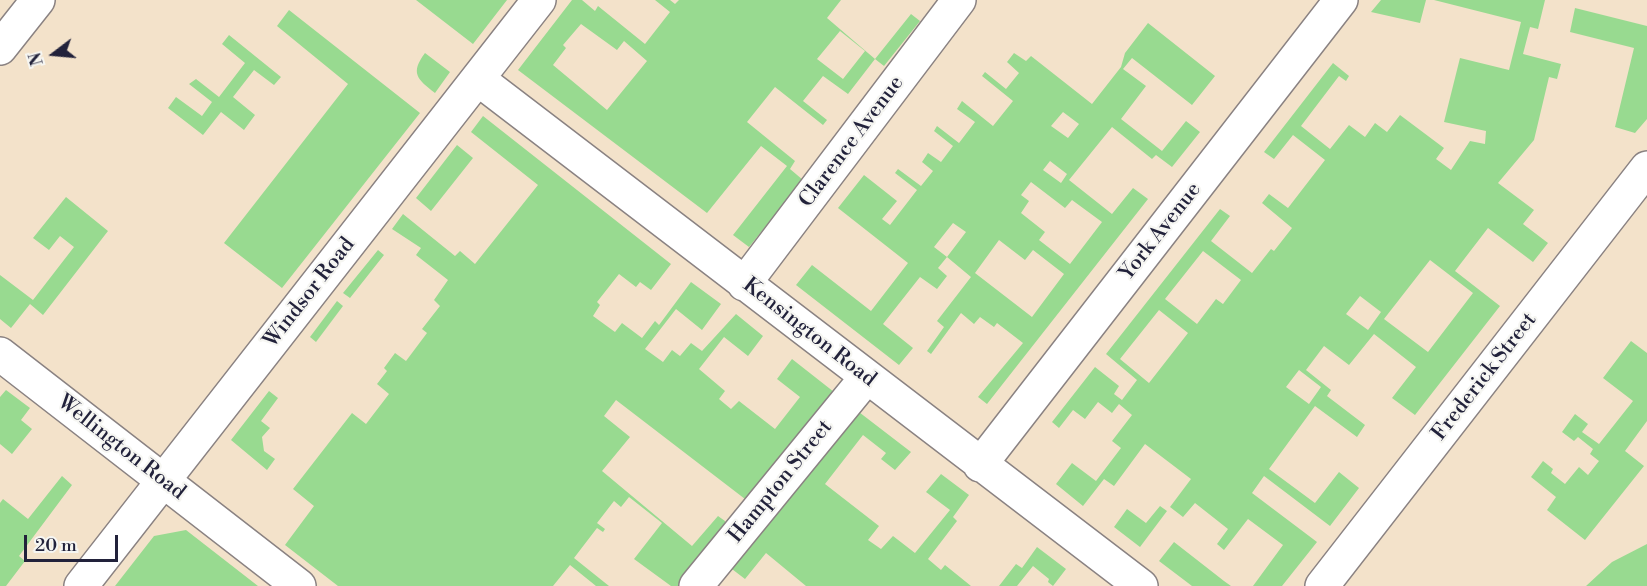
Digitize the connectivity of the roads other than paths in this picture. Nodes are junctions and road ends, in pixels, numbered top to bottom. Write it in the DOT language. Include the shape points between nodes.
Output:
graph roads {
  1 [pos="38,0"];
  2 [pos="539,0"];
  3 [pos="959,0"];
  4 [pos="1341,0"];
  5 [pos="0,48"];
  6 [pos="478,79"];
  7 [pos="1647,168"];
  8 [pos="744,284"];
  9 [pos="0,354"];
  10 [pos="866,378"];
  11 [pos="980,465"];
  12 [pos="164,481"];
  13 [pos="81,586"];
  14 [pos="299,586"];
  15 [pos="696,586"];
  16 [pos="1141,586"];
  17 [pos="1322,586"];
  1 -- 5 [label="street"];
  2 -- 6 [label="street, Windsor Road"];
  3 -- 8 [label="street, Clarence Avenue"];
  4 -- 11 [label="street, York Avenue"];
  6 -- 8 [label="street, Kensington Road"];
  6 -- 12 [label="street, Windsor Road"];
  7 -- 17 [label="street, Frederick Street"];
  8 -- 10 [label="street, Kensington Road"];
  9 -- 12 [label="street, Wellington Road"];
  10 -- 11 [label="street, Kensington Road"];
  10 -- 15 [label="street, Hampton Street"];
  11 -- 16 [label="street, Kensington Road"];
  12 -- 13 [label="street, Windsor Road"];
  12 -- 14 [label="street, Wellington Road"];
}
